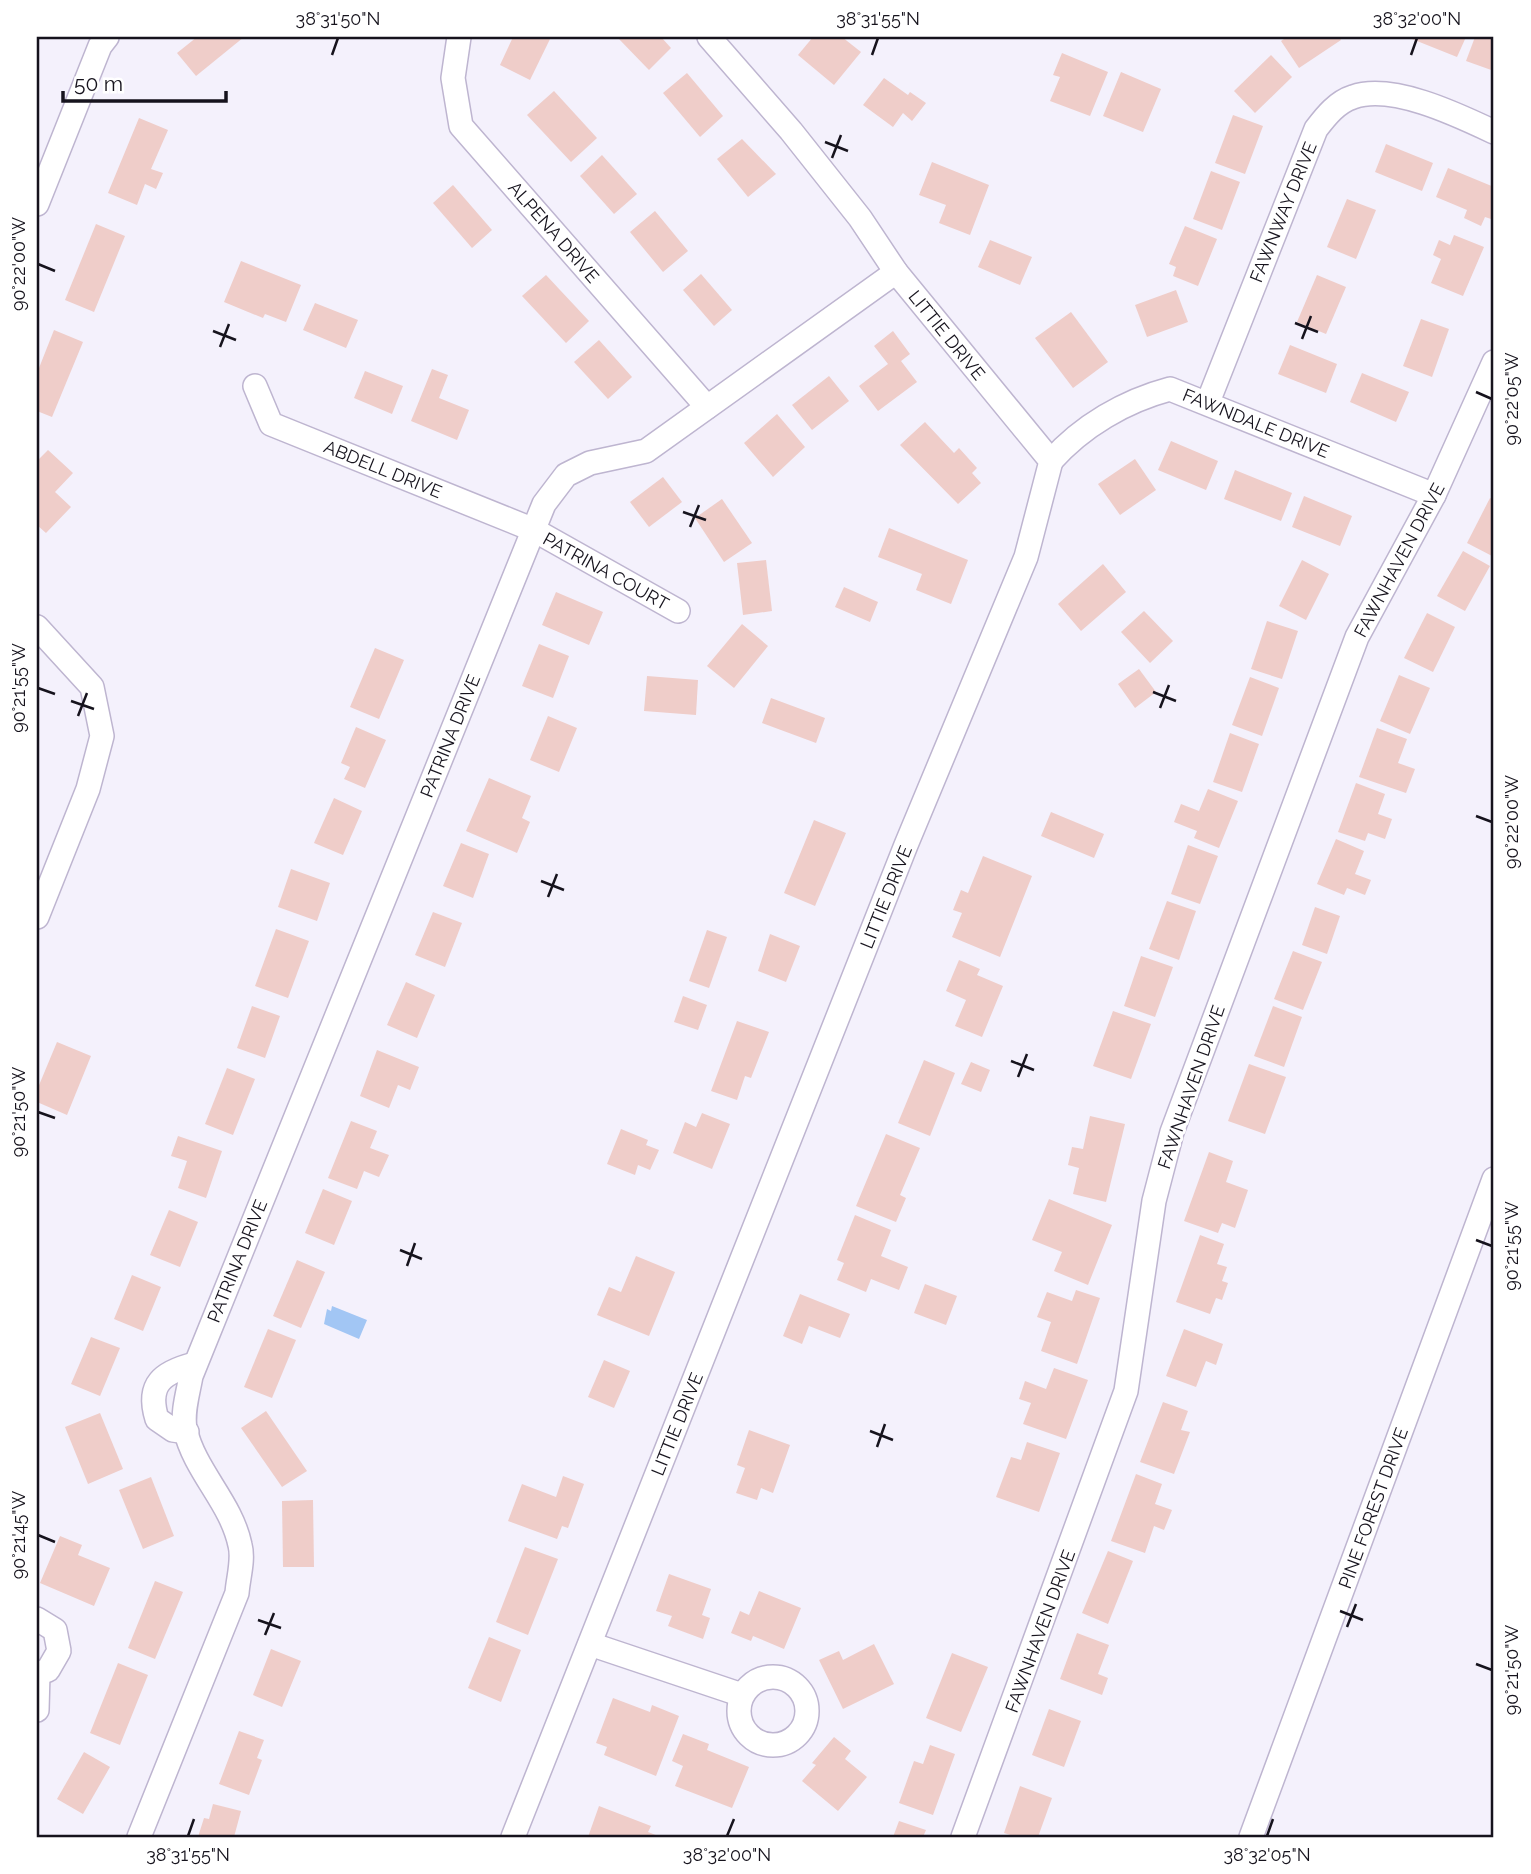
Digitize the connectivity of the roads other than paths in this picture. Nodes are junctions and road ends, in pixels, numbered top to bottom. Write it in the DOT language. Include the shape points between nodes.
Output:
graph roads {
  1 [pos="107,37"];
  2 [pos="459,37"];
  3 [pos="709,37"];
  4 [pos="1494,132"];
  5 [pos="37,204"];
  6 [pos="896,272"];
  7 [pos="1494,362"];
  8 [pos="255,386"];
  9 [pos="1208,402"];
  10 [pos="707,407"];
  11 [pos="1051,461"];
  12 [pos="1434,495"];
  13 [pos="534,530"];
  14 [pos="678,611"];
  15 [pos="37,627"];
  16 [pos="37,917"];
  17 [pos="1494,1179"];
  18 [pos="195,1364"];
  19 [pos="187,1432"];
  20 [pos="37,1619"];
  21 [pos="590,1644"];
  22 [pos="38,1674"];
  23 [pos="742,1695"];
  24 [pos="37,1710"];
  25 [pos="139,1837"];
  26 [pos="513,1837"];
  27 [pos="963,1837"];
  28 [pos="1251,1837"];
  1 -- 5 [label="street"];
  2 -- 10 [label="street, ALPENA DRIVE" via="453,78 461,126"];
  3 -- 6 [label="street, LITTIE DRIVE" via="791,131"];
  4 -- 9 [label="street, FAWNWAY DRIVE" via="1457,114 1397,95 1354,96 1332,109 1316,129"];
  6 -- 10 [label="street, PATRINA DRIVE"];
  6 -- 11 [label="street, LITTIE DRIVE"];
  7 -- 12 [label="street, FAWNHAVEN DRIVE"];
  8 -- 13 [label="street, ABDELL DRIVE" via="271,424"];
  9 -- 11 [label="street, FAWNDALE DRIVE" via="1170,389 1143,396 1070,439"];
  9 -- 12 [label="street, FAWNDALE DRIVE"];
  10 -- 13 [label="street, PATRINA DRIVE" via="646,451 590,463 566,475 544,504"];
  11 -- 21 [label="street, LITTIE DRIVE" via="1026,557 901,858"];
  12 -- 27 [label="street, FAWNHAVEN DRIVE" via="1357,637 1172,1132 1153,1201 1126,1391"];
  13 -- 14 [label="street, PATRINA COURT"];
  13 -- 18 [label="street, PATRINA DRIVE"];
  15 -- 16 [label="street" via="92,687 102,736 88,789"];
  17 -- 28 [label="street, PINE FOREST DRIVE"];
  18 -- 19 [label="street, PATRINA DRIVE" via="184,1412"];
  18 -- 19 [label="street" via="160,1380 152,1394 157,1419 173,1430"];
  19 -- 25 [label="street, PATRINA DRIVE" via="229,1510 241,1554 237,1593"];
  20 -- 22 [label="street" via="55,1630 60,1651 56,1661"];
  21 -- 23 [label="street"];
  21 -- 26 [label="street, LITTIE DRIVE"];
  22 -- 24 [label="street"];
}
